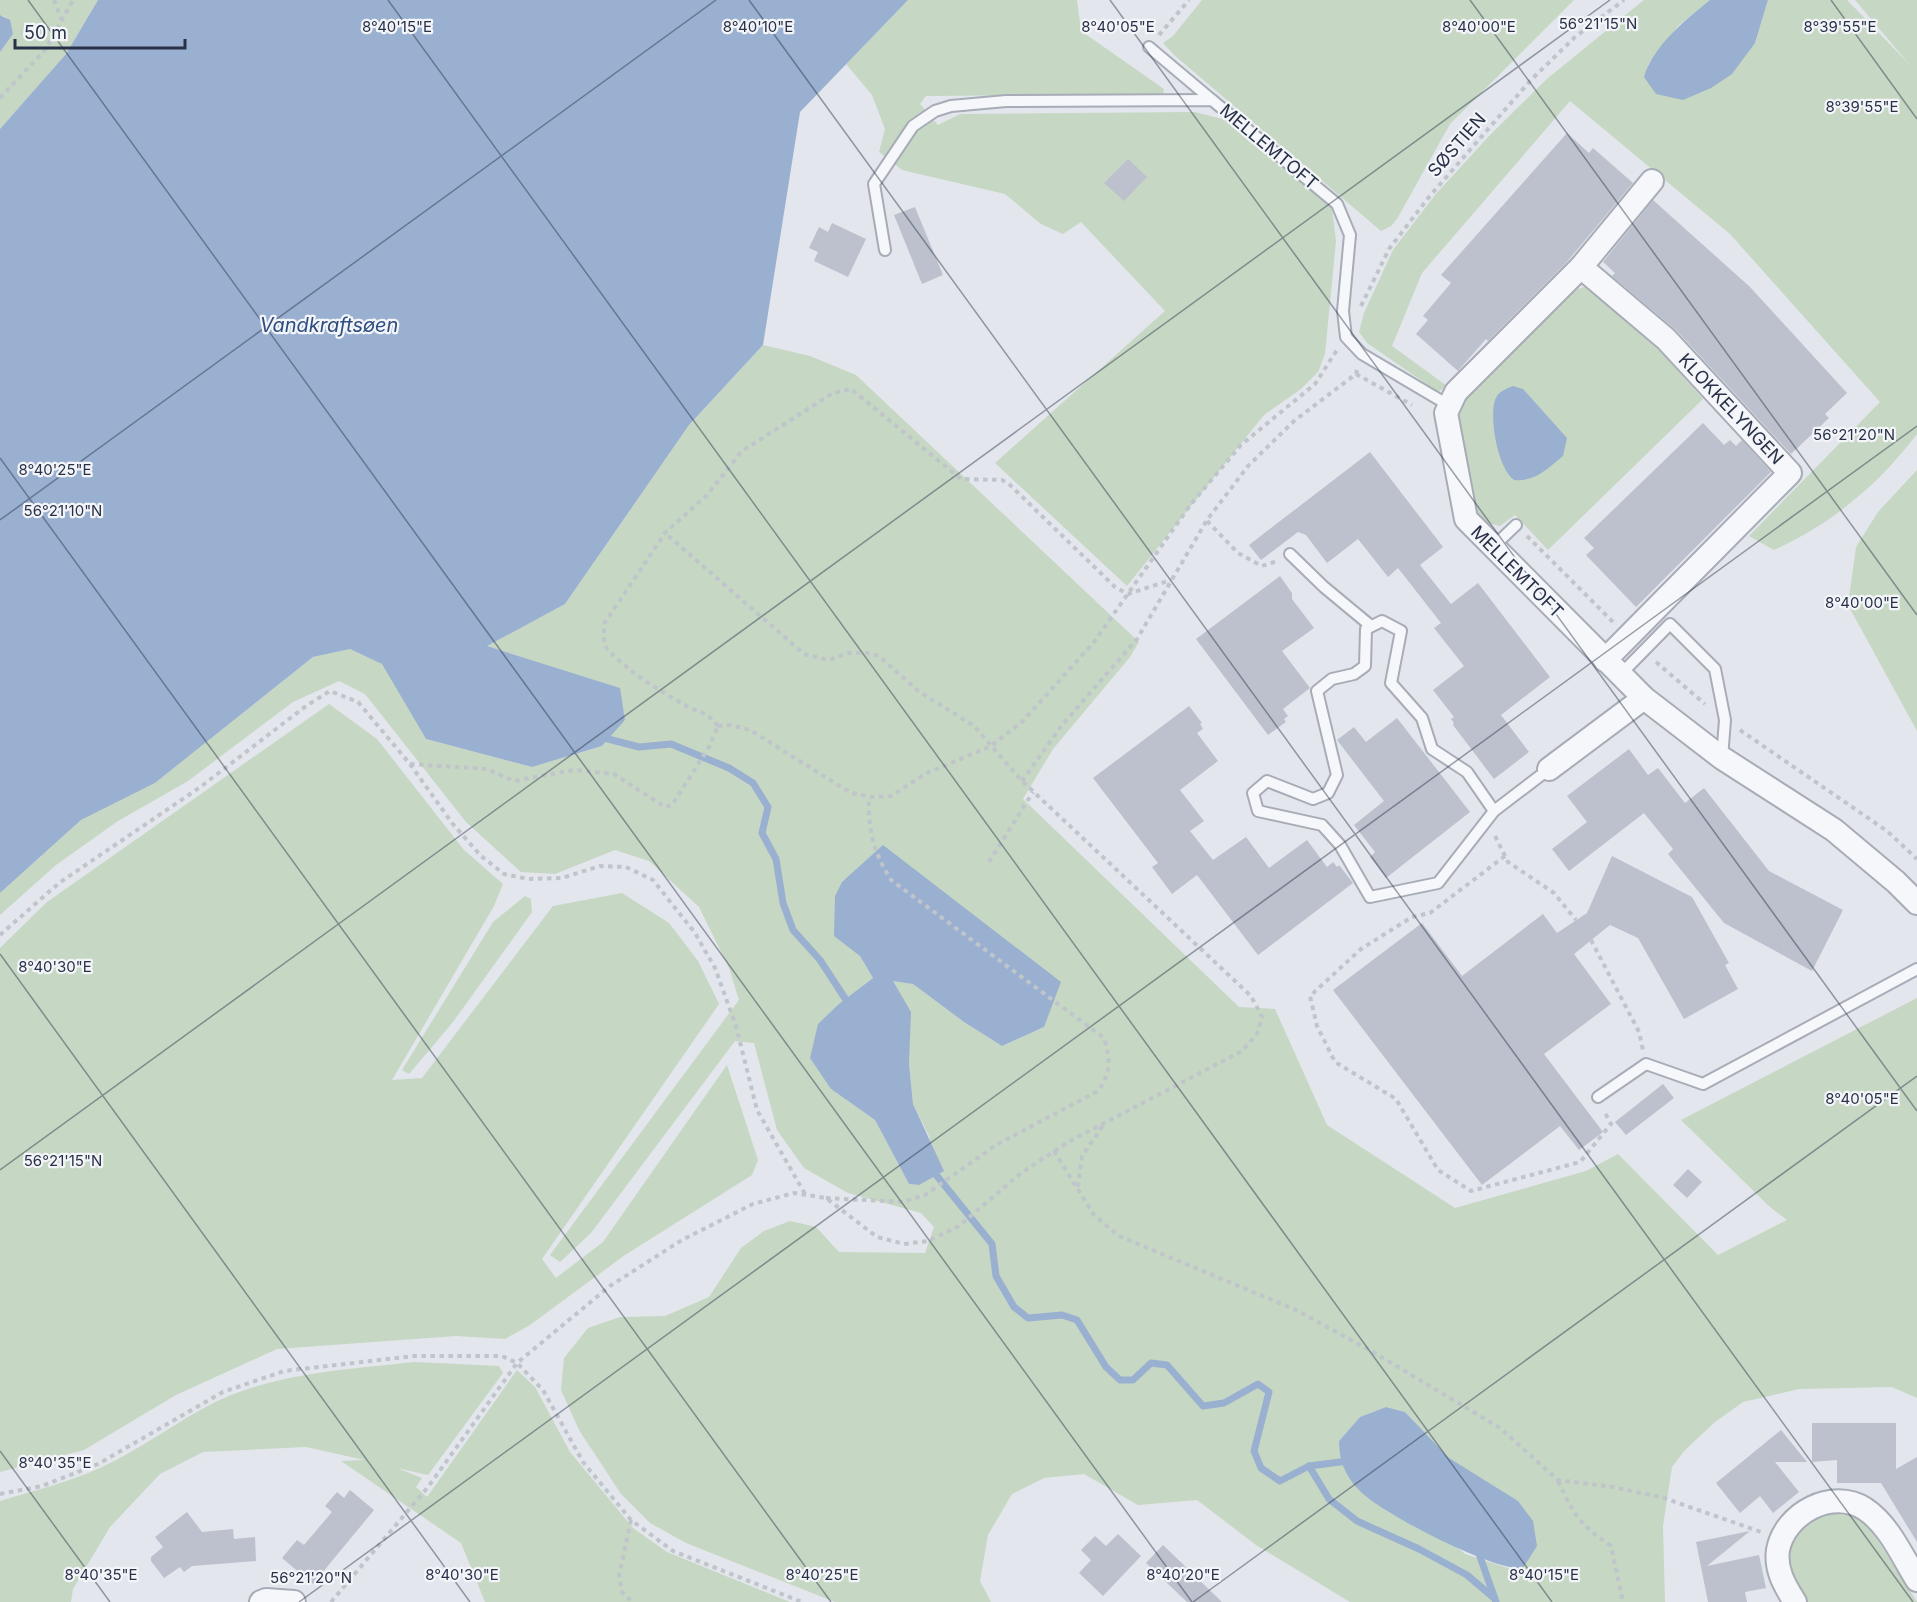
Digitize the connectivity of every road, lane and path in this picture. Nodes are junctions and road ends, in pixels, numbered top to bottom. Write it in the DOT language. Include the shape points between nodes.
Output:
graph roads {
  1 [pos="54,0"];
  2 [pos="73,0"];
  3 [pos="1189,0"];
  4 [pos="1624,0"];
  5 [pos="62,20"];
  6 [pos="1149,47"];
  7 [pos="1,96"];
  8 [pos="1212,100"];
  9 [pos="1652,181"];
  10 [pos="885,250"];
  11 [pos="1581,267"];
  12 [pos="1346,337"];
  13 [pos="1414,406"];
  14 [pos="1450,406"];
  15 [pos="1207,520"];
  16 [pos="1516,525"];
  17 [pos="665,533"];
  18 [pos="1493,548"];
  19 [pos="1290,554"];
  20 [pos="1171,580"];
  21 [pos="1128,594"];
  22 [pos="1371,626"];
  23 [pos="1612,667"];
  24 [pos="1644,698"];
  25 [pos="718,726"];
  26 [pos="991,746"];
  27 [pos="1722,758"];
  28 [pos="410,764"];
  29 [pos="1549,769"];
  30 [pos="1022,781"];
  31 [pos="1033,792"];
  32 [pos="869,797"];
  33 [pos="1491,815"];
  34 [pos="1505,856"];
  35 [pos="988,862"];
  36 [pos="1917,903"];
  37 [pos="1576,920"];
  38 [pos="0,935"];
  39 [pos="1591,940"];
  40 [pos="1917,969"];
  41 [pos="1646,1064"];
  42 [pos="1598,1097"];
  43 [pos="1104,1123"];
  44 [pos="1054,1151"];
  45 [pos="1078,1188"];
  46 [pos="805,1195"];
  47 [pos="826,1198"];
  48 [pos="518,1363"];
  49 [pos="1557,1480"];
  50 [pos="0,1494"];
  51 [pos="631,1520"];
  52 [pos="1782,1540"];
  53 [pos="1917,1580"];
  54 [pos="261,1602"];
  55 [pos="294,1602"];
  56 [pos="331,1602"];
  57 [pos="632,1602"];
  58 [pos="802,1602"];
  59 [pos="1623,1602"];
  60 [pos="1795,1602"];
  1 -- 5 [label="path"];
  2 -- 5 [label="path"];
  3 -- 6 [label="path"];
  4 -- 12 [label="path, SØSTIEN" via="1575,37 1530,81 1429,197 1389,249"];
  5 -- 7 [label="path" via="45,50"];
  6 -- 8 [label="lane, MELLEMTOFT"];
  8 -- 10 [label="lane, MELLEMTOFT" via="1006,101 935,111 913,126 874,184"];
  8 -- 12 [label="lane, MELLEMTOFT" via="1337,204 1350,235 1344,311"];
  9 -- 11 [label="street"];
  11 -- 14 [label="street" via="1456,392"];
  11 -- 23 [label="street, KLOKKELYNGEN" via="1666,339 1790,473"];
  12 -- 14 [label="lane" via="1362,354"];
  12 -- 21 [label="path, SØSTIEN" via="1315,384 1242,445 1191,504"];
  13 -- 15 [label="path" via="1356,374 1294,421 1248,466"];
  14 -- 18 [label="street, MELLEMTOFT" via="1446,413 1466,519"];
  15 -- 19 [label="path" via="1238,553 1262,566"];
  15 -- 20 [label="path"];
  16 -- 18 [label="lane"];
  17 -- 21 [label="path" via="707,495 742,450 833,393 852,389 961,479 1002,480 1009,484 1115,587"];
  17 -- 25 [label="path" via="604,624 604,645 621,665 686,706 708,713"];
  17 -- 26 [label="path" via="804,654 829,660 848,653 879,657 918,691 974,726"];
  18 -- 23 [label="street, MELLEMTOFT"];
  19 -- 22 [label="lane"];
  20 -- 21 [label="path"];
  20 -- 30 [label="path" via="1137,639 1062,725"];
  21 -- 26 [label="path, SØSTIEN" via="1094,642 1022,722"];
  22 -- 33 [label="lane" via="1382,621 1401,631 1391,684 1422,718 1432,749 1467,772"];
  22 -- 33 [label="lane" via="1366,629 1365,666 1354,675 1332,679 1317,691 1337,775 1328,793 1313,799 1267,781 1253,793 1258,811 1322,825 1340,845 1370,897 1438,883"];
  23 -- 24 [label="street, MELLEMTOFT"];
  23 -- 27 [label="lane" via="1670,624 1715,669 1725,720"];
  24 -- 27 [label="street, MELLEMTOFT"];
  24 -- 29 [label="street"];
  25 -- 28 [label="path" via="672,805 658,805 614,774 574,770 514,781 487,769"];
  25 -- 32 [label="path" via="750,730 851,793"];
  26 -- 30 [label="path"];
  26 -- 32 [label="path, SØSTIEN" via="925,774 891,796"];
  27 -- 36 [label="street, MELLEMTOFT" via="1834,830"];
  28 -- 38 [label="path" via="358,702 330,691 199,788 59,883"];
  28 -- 46 [label="path" via="452,823 504,874 528,879 562,878 600,866 626,867 653,880 695,933 715,968 736,1026 757,1110"];
  29 -- 33 [label="lane"];
  30 -- 31 [label="path"];
  31 -- 35 [label="path"];
  31 -- 43 [label="path" via="1251,996 1262,1017 1257,1034 1242,1051"];
  32 -- 47 [label="path" via="868,826 878,860 891,880 1104,1038 1111,1062 1108,1077 1098,1091 996,1145 929,1193 903,1202"];
  33 -- 34 [label="path"];
  34 -- 37 [label="path" via="1554,894"];
  34 -- 42 [label="path" via="1431,913 1413,917 1361,949 1323,982 1310,996 1317,1026 1335,1062 1396,1099 1438,1170 1471,1191 1580,1162 1611,1124"];
  39 -- 41 [label="path" via="1639,1032"];
  40 -- 41 [label="lane" via="1703,1084"];
  41 -- 42 [label="lane"];
  43 -- 44 [label="path"];
  43 -- 45 [label="path" via="1082,1156"];
  44 -- 45 [label="path"];
  44 -- 47 [label="path" via="1021,1173 959,1226 927,1241 904,1244 877,1237"];
  45 -- 49 [label="path" via="1094,1215 1119,1236 1296,1310 1372,1352 1500,1428"];
  46 -- 47 [label="path"];
  46 -- 48 [label="path" via="794,1193 753,1204 682,1240 610,1286"];
  48 -- 50 [label="path" via="502,1356 414,1356 284,1371 223,1392 98,1464 42,1486"];
  48 -- 51 [label="path" via="543,1390 583,1462"];
  48 -- 56 [label="path" via="429,1487"];
  49 -- 52 [label="path" via="1664,1498"];
  49 -- 59 [label="path" via="1576,1518 1611,1546"];
  51 -- 57 [label="path" via="619,1576 622,1592"];
  51 -- 58 [label="path" via="673,1551"];
  52 -- 53 [label="street" via="1801,1514 1822,1502 1848,1502 1884,1525"];
  52 -- 60 [label="street" via="1778,1551 1779,1576"];
  54 -- 55 [label="street"];
}
